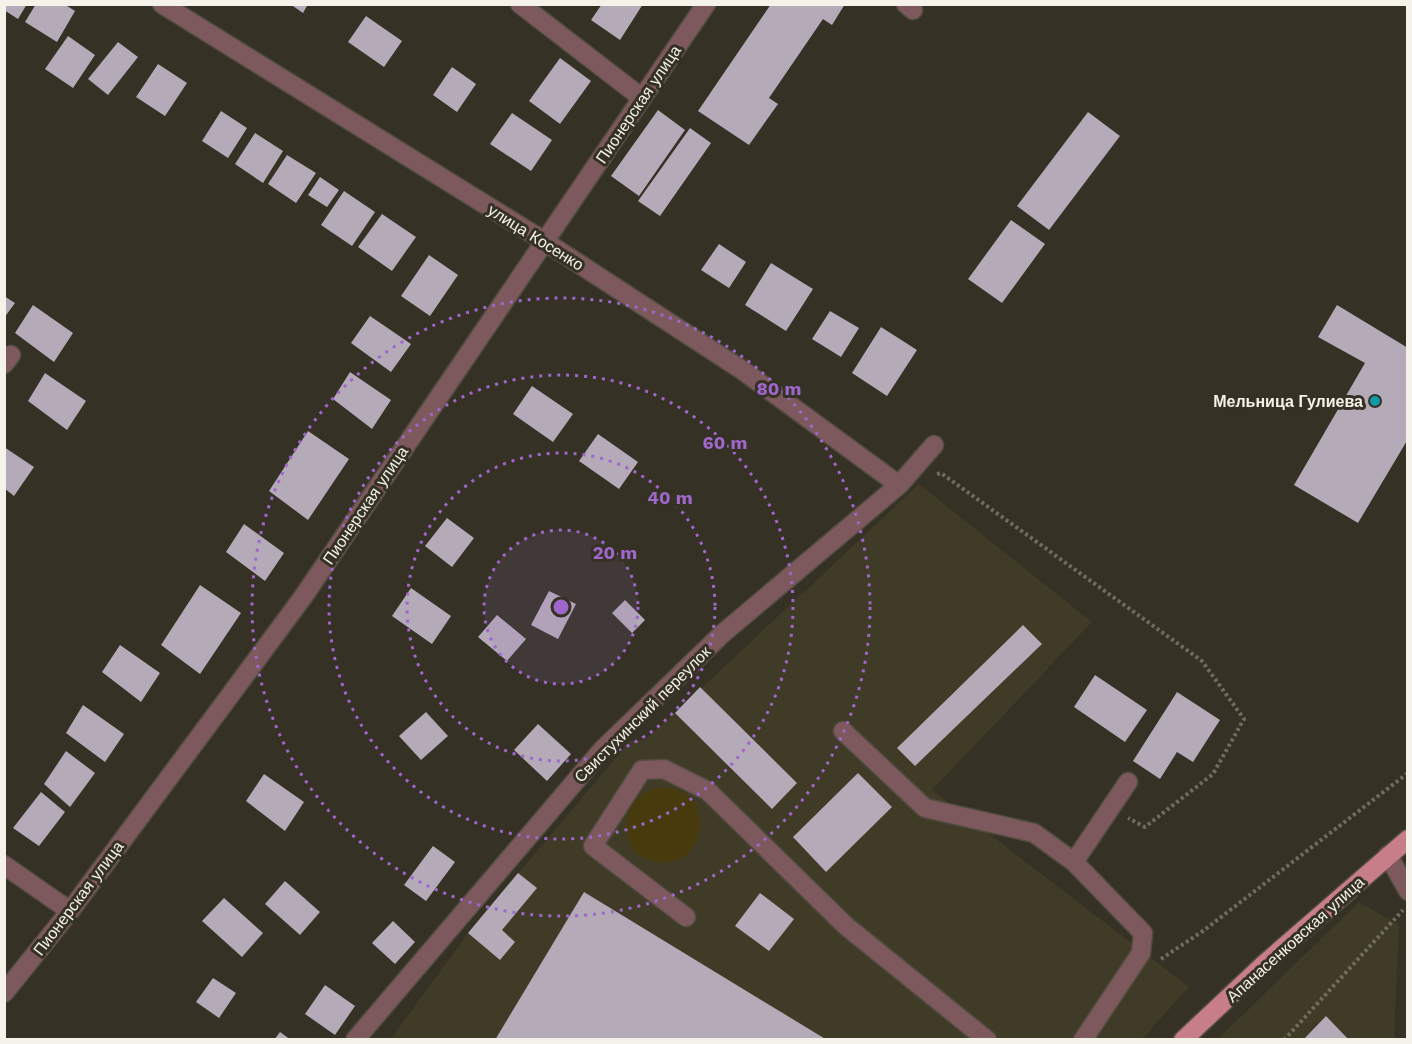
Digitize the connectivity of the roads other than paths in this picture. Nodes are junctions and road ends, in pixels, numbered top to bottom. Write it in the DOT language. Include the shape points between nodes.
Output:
graph roads {
  1 [pos="162,4"];
  2 [pos="520,4"];
  3 [pos="706,4"];
  4 [pos="642,98"];
  5 [pos="544,241"];
  6 [pos="934,445"];
  7 [pos="899,485"];
  8 [pos="843,731"];
  9 [pos="1128,782"];
  10 [pos="1407,839"];
  11 [pos="1388,855"];
  12 [pos="1074,862"];
  13 [pos="4,865"];
  14 [pos="1407,891"];
  15 [pos="70,911"];
  16 [pos="686,917"];
  17 [pos="4,993"];
  18 [pos="355,1040"];
  19 [pos="987,1040"];
  20 [pos="1083,1040"];
  21 [pos="1183,1040"];
  1 -- 5 [label="street, улица Косенко"];
  2 -- 4 [label="street"];
  3 -- 4 [label="street, Пионерская улица"];
  4 -- 5 [label="street, Пионерская улица"];
  5 -- 7 [label="street, улица Косенко" via="742,370"];
  5 -- 15 [label="street, Пионерская улица" via="303,597"];
  6 -- 7 [label="street, Свистухинский переулок"];
  7 -- 18 [label="street, Свистухинский переулок" via="722,634 602,750"];
  8 -- 12 [label="street" via="925,808 1034,833"];
  9 -- 12 [label="street"];
  10 -- 11 [label="main road, Апанасенковская улица"];
  11 -- 14 [label="street"];
  11 -- 21 [label="main road, Апанасенковская улица"];
  12 -- 20 [label="street" via="1143,933 1141,952"];
  13 -- 15 [label="street"];
  15 -- 17 [label="street, Пионерская улица"];
  16 -- 19 [label="street" via="593,846 642,770 664,769 708,791 846,927"];
}
